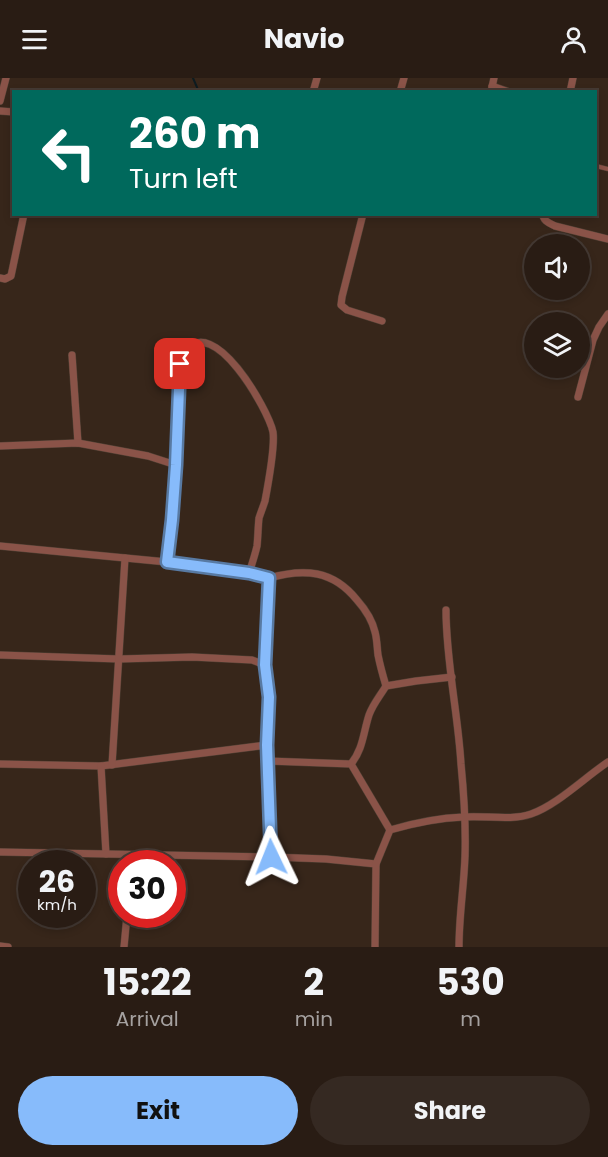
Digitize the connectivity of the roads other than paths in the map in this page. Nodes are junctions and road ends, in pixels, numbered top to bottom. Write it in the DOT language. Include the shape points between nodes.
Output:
graph roads {
  1 [pos="6,78"];
  2 [pos="0,101"];
  3 [pos="24,216"];
  4 [pos="362,216"];
  5 [pos="543,216"];
  6 [pos="608,239"];
  7 [pos="0,278"];
  8 [pos="608,314"];
  9 [pos="382,321"];
  10 [pos="72,355"];
  11 [pos="578,397"];
  12 [pos="78,443"];
  13 [pos="0,446"];
  14 [pos="176,465"];
  15 [pos="0,546"];
  16 [pos="125,558"];
  17 [pos="167,562"];
  18 [pos="249,573"];
  19 [pos="269,578"];
  20 [pos="446,610"];
  21 [pos="0,655"];
  22 [pos="119,659"];
  23 [pos="265,665"];
  24 [pos="452,677"];
  25 [pos="386,686"];
  26 [pos="267,745"];
  27 [pos="268,761"];
  28 [pos="608,762"];
  29 [pos="0,764"];
  30 [pos="351,764"];
  31 [pos="112,765"];
  32 [pos="101,766"];
  33 [pos="464,816"];
  34 [pos="390,830"];
  35 [pos="0,852"];
  36 [pos="106,854"];
  37 [pos="186,856"];
  38 [pos="271,857"];
  39 [pos="376,864"];
  40 [pos="126,928"];
  41 [pos="0,946"];
  42 [pos="8,947"];
  43 [pos="124,947"];
  44 [pos="375,947"];
  45 [pos="459,947"];
  1 -- 2 [label="street"];
  3 -- 7 [label="street" via="11,276"];
  4 -- 9 [label="street" via="341,305"];
  5 -- 6 [label="street" via="555,226"];
  8 -- 11 [label="street" via="593,340"];
  10 -- 12 [label="street"];
  12 -- 13 [label="street"];
  12 -- 14 [label="street"];
  14 -- 17 [label="street"];
  14 -- 18 [label="street" via="180,364 192,345 203,342 231,359 249,381 273,431 265,499"];
  15 -- 16 [label="street"];
  16 -- 17 [label="street"];
  16 -- 22 [label="street"];
  17 -- 18 [label="street"];
  18 -- 19 [label="street"];
  19 -- 23 [label="street"];
  19 -- 25 [label="street" via="304,573 328,576 348,588 367,612 375,632"];
  20 -- 24 [label="street"];
  21 -- 22 [label="street"];
  22 -- 23 [label="street" via="192,657 252,660"];
  22 -- 31 [label="street"];
  23 -- 26 [label="street" via="269,697"];
  24 -- 25 [label="street"];
  24 -- 33 [label="street"];
  25 -- 30 [label="street" via="374,704 358,755"];
  26 -- 27 [label="street"];
  26 -- 31 [label="street"];
  27 -- 30 [label="street"];
  27 -- 38 [label="street"];
  28 -- 33 [label="street" via="544,808 529,814"];
  29 -- 32 [label="street"];
  30 -- 34 [label="street"];
  31 -- 32 [label="street"];
  32 -- 36 [label="street"];
  33 -- 34 [label="street" via="426,820"];
  33 -- 45 [label="street"];
  34 -- 39 [label="street"];
  35 -- 36 [label="street"];
  37 -- 38 [label="street"];
  38 -- 39 [label="street"];
  39 -- 44 [label="street"];
  40 -- 43 [label="street"];
  41 -- 42 [label="street"];
}
